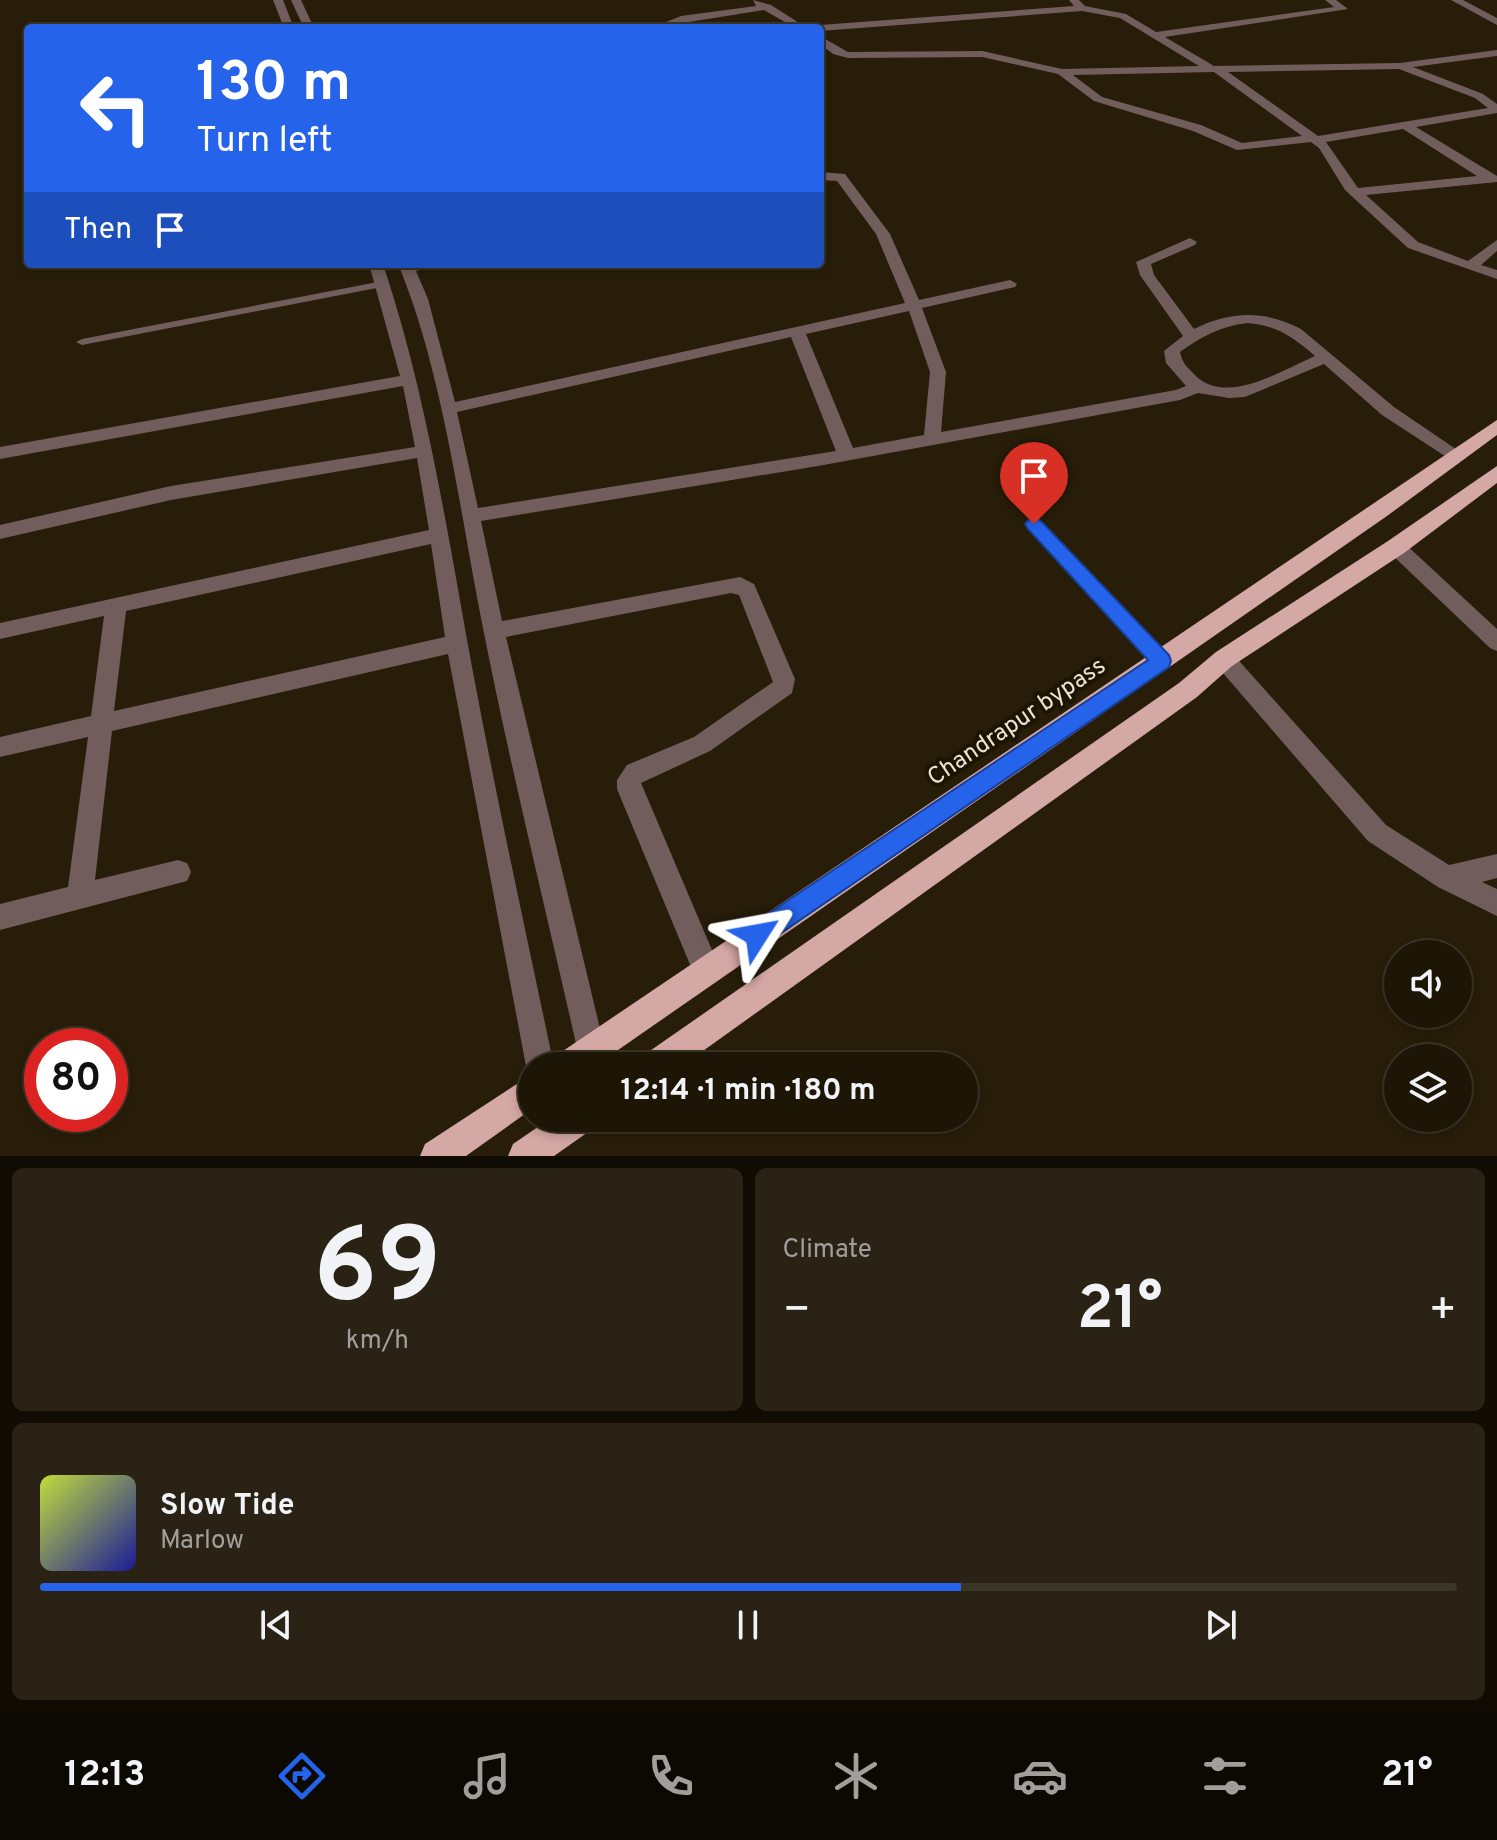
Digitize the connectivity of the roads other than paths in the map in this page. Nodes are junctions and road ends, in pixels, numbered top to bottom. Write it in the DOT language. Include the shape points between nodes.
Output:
graph roads {
  1 [pos="278,0"];
  2 [pos="296,0"];
  3 [pos="749,0"];
  4 [pos="1330,0"];
  5 [pos="1456,0"];
  6 [pos="1078,4"];
  7 [pos="768,7"];
  8 [pos="1497,22"];
  9 [pos="286,24"];
  10 [pos="307,24"];
  11 [pos="667,24"];
  12 [pos="794,24"];
  13 [pos="824,28"];
  14 [pos="1154,35"];
  15 [pos="824,42"];
  16 [pos="1497,53"];
  17 [pos="1400,66"];
  18 [pos="1214,69"];
  19 [pos="1062,72"];
  20 [pos="1497,110"];
  21 [pos="1405,125"];
  22 [pos="1315,139"];
  23 [pos="824,176"];
  24 [pos="1492,179"];
  25 [pos="1355,192"];
  26 [pos="1190,242"];
  27 [pos="1497,244"];
  28 [pos="1471,266"];
  29 [pos="406,268"];
  30 [pos="380,274"];
  31 [pos="1497,275"];
  32 [pos="1010,284"];
  33 [pos="912,306"];
  34 [pos="797,332"];
  35 [pos="1191,336"];
  36 [pos="82,342"];
  37 [pos="1327,357"];
  38 [pos="409,380"];
  39 [pos="1196,387"];
  40 [pos="448,409"];
  41 [pos="1497,426"];
  42 [pos="932,439"];
  43 [pos="425,451"];
  44 [pos="0,453"];
  45 [pos="847,455"];
  46 [pos="1457,456"];
  47 [pos="1497,473"];
  48 [pos="470,516"];
  49 [pos="1034,524"];
  50 [pos="0,532"];
  51 [pos="438,535"];
  52 [pos="1396,547"];
  53 [pos="116,606"];
  54 [pos="0,631"];
  55 [pos="494,631"];
  56 [pos="1497,642"];
  57 [pos="457,643"];
  58 [pos="1224,659"];
  59 [pos="1162,661"];
  60 [pos="99,724"];
  61 [pos="0,747"];
  62 [pos="1497,866"];
  63 [pos="178,872"];
  64 [pos="1447,878"];
  65 [pos="80,897"];
  66 [pos="1497,903"];
  67 [pos="0,917"];
  68 [pos="706,969"];
  69 [pos="537,1052"];
  70 [pos="593,1052"];
  71 [pos="602,1052"];
  72 [pos="675,1052"];
  73 [pos="518,1100"];
  74 [pos="558,1132"];
  75 [pos="437,1156"];
  76 [pos="525,1156"];
  1 -- 9 [label="street"];
  2 -- 10 [label="street"];
  3 -- 7 [label="street"];
  4 -- 14 [label="street" via="1343,9"];
  5 -- 8 [label="street"];
  6 -- 13 [label="street"];
  6 -- 14 [label="street" via="1123,16"];
  7 -- 11 [label="street"];
  7 -- 12 [label="street"];
  14 -- 18 [label="street"];
  15 -- 19 [label="street" via="848,55 972,53"];
  16 -- 17 [label="street"];
  17 -- 18 [label="street"];
  17 -- 20 [label="street" via="1479,96"];
  18 -- 19 [label="street"];
  18 -- 22 [label="street"];
  19 -- 22 [label="street" via="1098,99 1197,128 1241,147"];
  20 -- 21 [label="street"];
  21 -- 22 [label="street"];
  21 -- 24 [label="street"];
  22 -- 25 [label="street"];
  23 -- 33 [label="street" via="841,177 883,234"];
  24 -- 25 [label="street"];
  25 -- 28 [label="street" via="1419,249"];
  26 -- 35 [label="street" via="1143,262"];
  27 -- 28 [label="street"];
  28 -- 31 [label="street"];
  29 -- 40 [label="street" via="421,299"];
  30 -- 36 [label="lane"];
  30 -- 38 [label="street"];
  32 -- 33 [label="street"];
  33 -- 34 [label="street"];
  33 -- 42 [label="street" via="938,372"];
  34 -- 40 [label="street"];
  34 -- 45 [label="street"];
  35 -- 37 [label="street" via="1231,318 1247,318 1289,328"];
  35 -- 39 [label="street" via="1171,357"];
  37 -- 39 [label="street" via="1245,392"];
  37 -- 46 [label="street" via="1388,411"];
  38 -- 43 [label="street"];
  38 -- 44 [label="street"];
  39 -- 42 [label="street" via="1180,395"];
  40 -- 48 [label="street"];
  41 -- 46 [label="highway, Chandrapur bypass"];
  42 -- 45 [label="street"];
  43 -- 50 [label="street" via="171,493"];
  43 -- 51 [label="street"];
  45 -- 48 [label="street"];
  46 -- 59 [label="highway, Chandrapur bypass"];
  47 -- 52 [label="highway"];
  48 -- 55 [label="street"];
  49 -- 59 [label="lane"];
  51 -- 53 [label="street"];
  51 -- 57 [label="street"];
  52 -- 56 [label="street"];
  52 -- 58 [label="highway"];
  53 -- 54 [label="street"];
  53 -- 60 [label="street"];
  55 -- 68 [label="street" via="731,585 747,590 784,686 702,744 629,780"];
  55 -- 70 [label="street"];
  57 -- 60 [label="street"];
  57 -- 69 [label="street"];
  58 -- 64 [label="street" via="1368,825"];
  58 -- 72 [label="highway" via="1176,699"];
  59 -- 68 [label="highway, Chandrapur bypass"];
  60 -- 61 [label="street"];
  60 -- 65 [label="street"];
  62 -- 64 [label="street"];
  63 -- 65 [label="street"];
  64 -- 66 [label="street"];
  65 -- 67 [label="street"];
  68 -- 71 [label="highway, Chandrapur bypass"];
  73 -- 75 [label="highway"];
  74 -- 76 [label="highway"];
}
